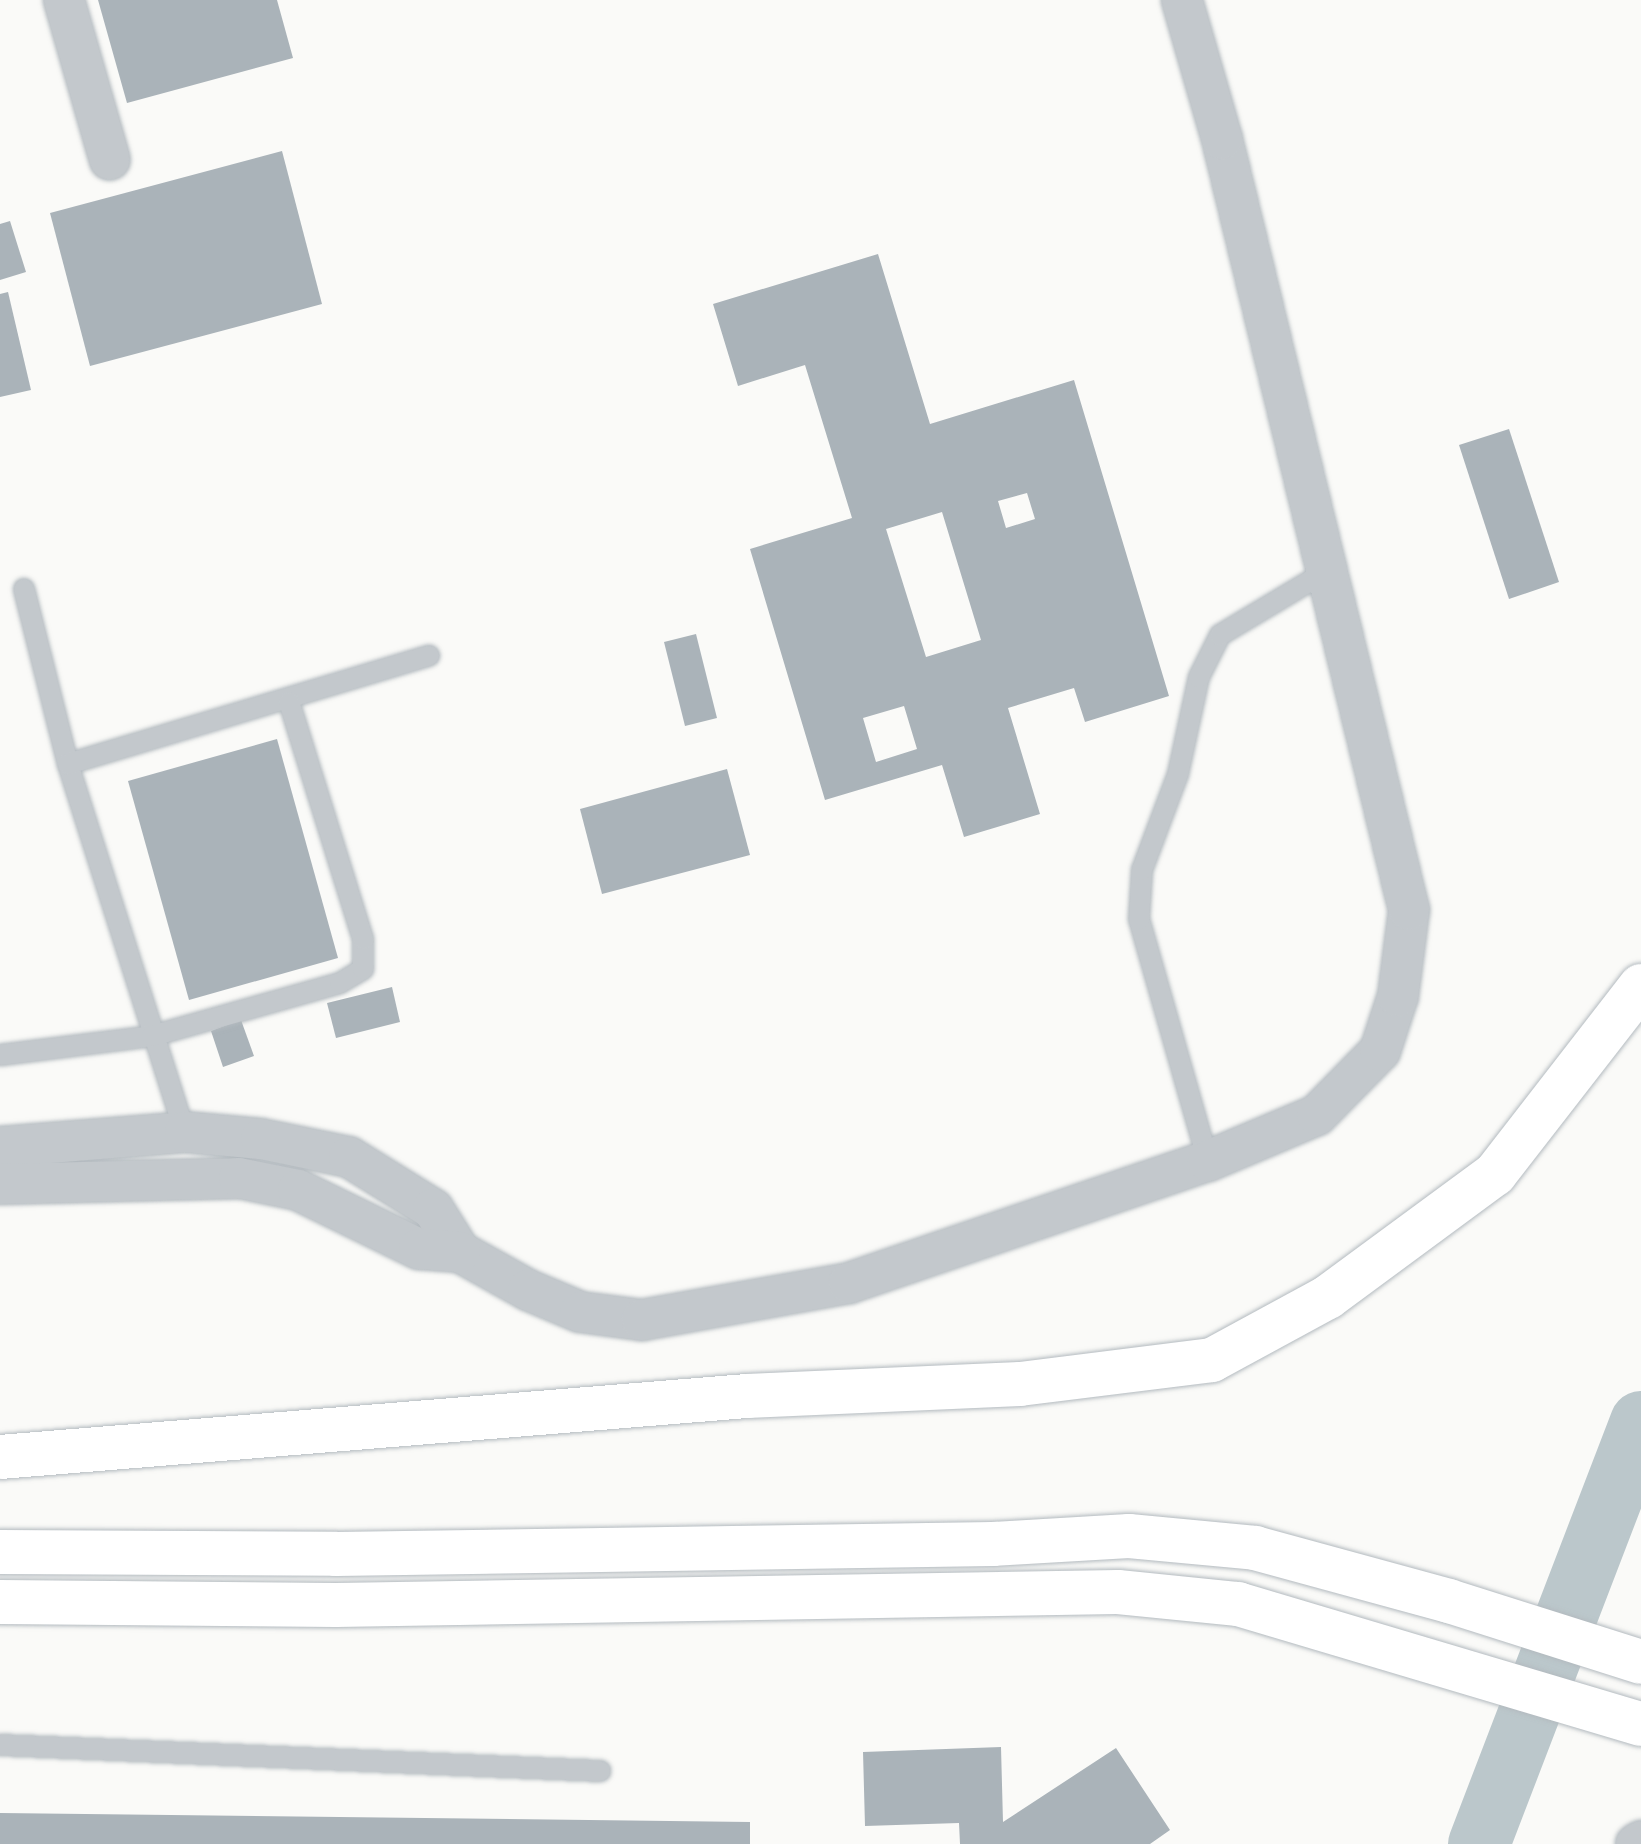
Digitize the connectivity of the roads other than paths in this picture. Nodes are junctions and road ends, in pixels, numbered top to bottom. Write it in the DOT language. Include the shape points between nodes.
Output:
graph roads {
  1 [pos="64,0"];
  2 [pos="1182,0"];
  3 [pos="110,160"];
  4 [pos="1327,571"];
  5 [pos="24,589"];
  6 [pos="429,656"];
  7 [pos="289,702"];
  8 [pos="68,764"];
  9 [pos="1641,986"];
  10 [pos="152,1036"];
  11 [pos="0,1055"];
  12 [pos="185,1132"];
  13 [pos="0,1147"];
  14 [pos="1208,1161"];
  15 [pos="0,1184"];
  16 [pos="460,1252"];
  17 [pos="0,1457"];
  18 [pos="0,1552"];
  19 [pos="0,1602"];
  20 [pos="1641,1662"];
  21 [pos="1641,1724"];
  22 [pos="0,1745"];
  23 [pos="600,1771"];
  24 [pos="1641,1841"];
  25 [pos="1636,1844"];
  1 -- 3 [label="street"];
  2 -- 4 [label="street" via="1222,139"];
  4 -- 14 [label="lane" via="1220,635 1199,677 1178,774 1142,870 1139,919"];
  4 -- 14 [label="street" via="1409,910 1398,996 1380,1051 1317,1115"];
  5 -- 8 [label="lane"];
  6 -- 7 [label="lane"];
  7 -- 8 [label="lane"];
  7 -- 10 [label="lane" via="363,939 363,969 340,983"];
  8 -- 10 [label="lane"];
  9 -- 17 [label="main road" via="1495,1174 1328,1297 1212,1360 1020,1384 747,1396"];
  10 -- 11 [label="lane"];
  10 -- 12 [label="lane"];
  12 -- 13 [label="street"];
  12 -- 16 [label="street" via="261,1139 349,1157 433,1209"];
  14 -- 16 [label="street" via="849,1283 642,1320 580,1312"];
  15 -- 16 [label="street" via="239,1178 298,1190 419,1249"];
  18 -- 20 [label="main road" via="398,1554 993,1544 1129,1536 1255,1548 1449,1601"];
  19 -- 21 [label="main road" via="336,1605 1118,1592 1238,1604"];
  22 -- 23 [label="lane"];
  24 -- 25 [label="street"];
}
